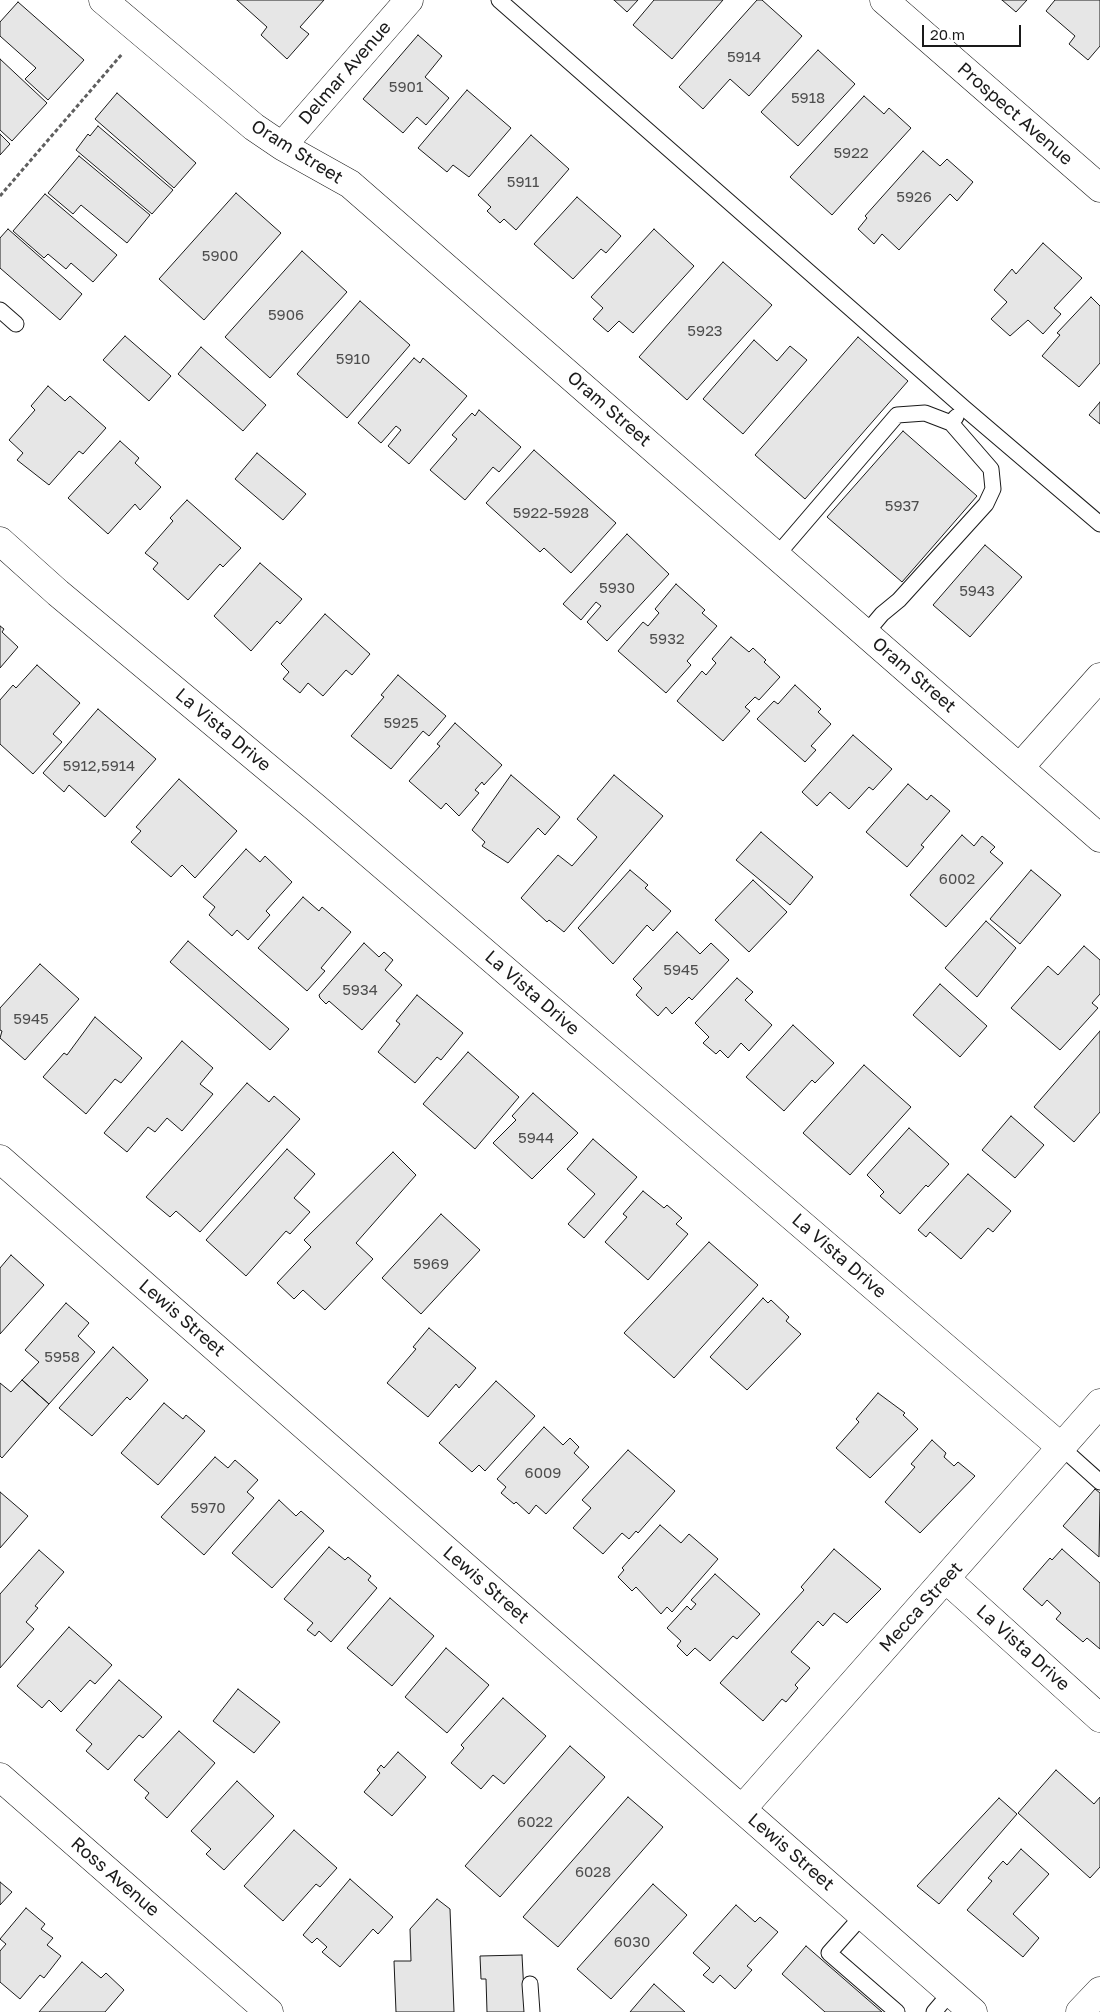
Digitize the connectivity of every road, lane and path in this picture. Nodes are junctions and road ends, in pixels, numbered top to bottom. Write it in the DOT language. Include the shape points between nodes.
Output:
graph roads {
  1 [pos="103,0"];
  2 [pos="410,0"];
  3 [pos="499,0"];
  4 [pos="884,0"];
  5 [pos="141,33"];
  6 [pos="282,146"];
  7 [pos="1100,188"];
  8 [pos="0,196"];
  9 [pos="0,310"];
  10 [pos="16,324"];
  11 [pos="964,408"];
  12 [pos="951,423"];
  13 [pos="1100,524"];
  14 [pos="0,541"];
  15 [pos="777,555"];
  16 [pos="866,633"];
  17 [pos="1100,677"];
  18 [pos="1020,767"];
  19 [pos="1100,838"];
  20 [pos="0,1159"];
  21 [pos="1100,1403"];
  22 [pos="1061,1447"];
  23 [pos="1100,1482"];
  24 [pos="946,1579"];
  25 [pos="1100,1718"];
  26 [pos="0,1777"];
  27 [pos="742,1809"];
  28 [pos="863,1915"];
  29 [pos="230,1978"];
  30 [pos="530,1984"];
  31 [pos="1100,1991"];
  32 [pos="942,2002"];
  33 [pos="245,2012"];
  34 [pos="268,2012"];
  35 [pos="532,2012"];
  36 [pos="897,2012"];
  37 [pos="973,2012"];
  38 [pos="1080,2012"];
  1 -- 5 [label="street, Oram Street"];
  2 -- 6 [label="street, Delmar Avenue"];
  3 -- 11 [label="lane"];
  4 -- 7 [label="street, Prospect Avenue"];
  5 -- 6 [label="street, Oram Street" via="254,128"];
  5 -- 8 [label="path"];
  6 -- 15 [label="street, Oram Street" via="350,184"];
  9 -- 10 [label="lane"];
  11 -- 12 [label="lane"];
  11 -- 13 [label="lane"];
  12 -- 15 [label="lane" via="925,413 898,415"];
  12 -- 16 [label="lane" via="991,469 993,489 986,504"];
  14 -- 22 [label="street, La Vista Drive"];
  15 -- 16 [label="street, Oram Street"];
  16 -- 18 [label="street, Oram Street"];
  17 -- 18 [label="street"];
  18 -- 19 [label="street, Oram Street"];
  20 -- 27 [label="street, Lewis Street"];
  21 -- 22 [label="street, Mecca Street"];
  22 -- 23 [label="lane"];
  22 -- 24 [label="street, Mecca Street"];
  24 -- 25 [label="street, La Vista Drive"];
  24 -- 27 [label="street, Mecca Street"];
  26 -- 29 [label="street, Ross Avenue"];
  27 -- 28 [label="street, Lewis Street"];
  28 -- 32 [label="street, Lewis Street"];
  28 -- 36 [label="lane" via="829,1953"];
  29 -- 33 [label="street, Ross Avenue"];
  29 -- 34 [label="street, Ross Avenue"];
  30 -- 35 [label="lane"];
  31 -- 38 [label="street"];
  32 -- 37 [label="street, Lewis Street"];
}
